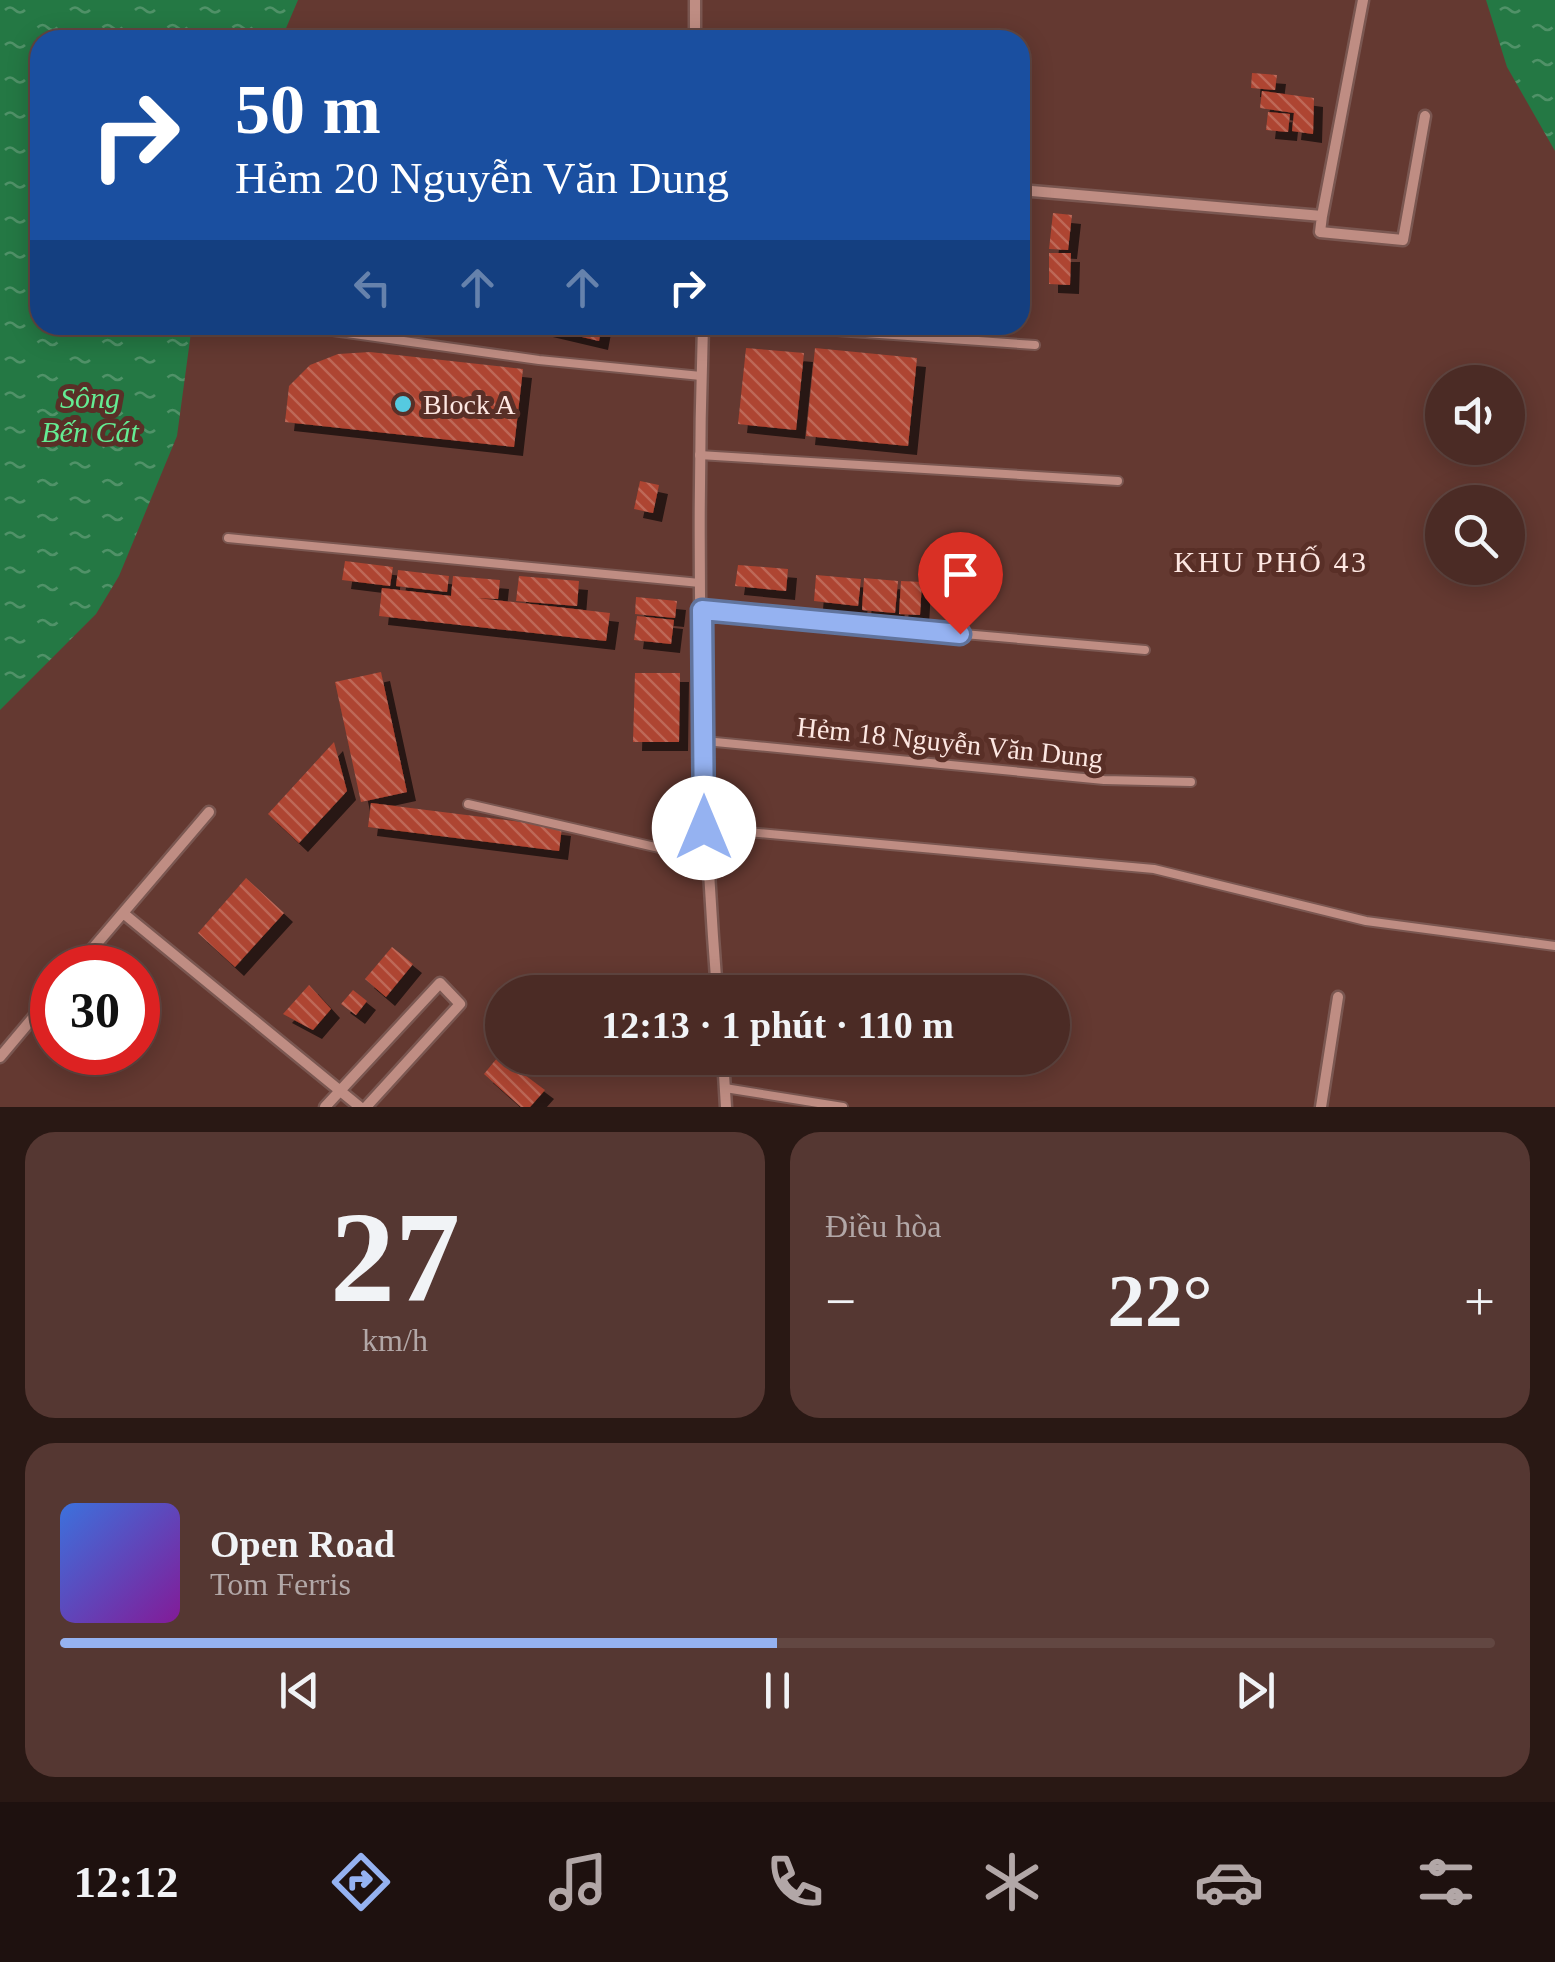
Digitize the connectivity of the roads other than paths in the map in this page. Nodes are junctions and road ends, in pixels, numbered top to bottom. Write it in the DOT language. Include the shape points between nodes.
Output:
graph roads {
  1 [pos="695,0"];
  2 [pos="1363,0"];
  3 [pos="695,30"];
  4 [pos="1425,116"];
  5 [pos="1030,191"];
  6 [pos="1322,216"];
  7 [pos="367,335"];
  8 [pos="702,335"];
  9 [pos="893,335"];
  10 [pos="1035,345"];
  11 [pos="701,376"];
  12 [pos="699,455"];
  13 [pos="1118,482"];
  14 [pos="228,538"];
  15 [pos="700,583"];
  16 [pos="702,610"];
  17 [pos="1144,650"];
  18 [pos="705,741"];
  19 [pos="1190,782"];
  20 [pos="468,804"];
  21 [pos="209,812"];
  22 [pos="704,828"];
  23 [pos="707,859"];
  24 [pos="123,913"];
  25 [pos="96,945"];
  26 [pos="1555,946"];
  27 [pos="717,975"];
  28 [pos="1338,997"];
  29 [pos="30,1021"];
  30 [pos="0,1057"];
  31 [pos="724,1075"];
  32 [pos="725,1088"];
  33 [pos="341,1089"];
  34 [pos="324,1107"];
  35 [pos="363,1107"];
  36 [pos="726,1107"];
  37 [pos="843,1107"];
  38 [pos="1321,1107"];
  1 -- 3 [label="street"];
  2 -- 6 [label="street"];
  4 -- 6 [label="street" via="1403,240 1320,232"];
  5 -- 6 [label="street"];
  7 -- 11 [label="lane"];
  8 -- 11 [label="street"];
  9 -- 10 [label="lane"];
  11 -- 12 [label="street"];
  12 -- 13 [label="lane"];
  12 -- 15 [label="street"];
  14 -- 15 [label="lane"];
  15 -- 16 [label="street"];
  16 -- 17 [label="lane"];
  16 -- 18 [label="street"];
  18 -- 19 [label="lane, Hẻm 18 Nguyễn Văn Dung" via="1104,780"];
  18 -- 22 [label="street"];
  20 -- 23 [label="lane"];
  21 -- 24 [label="street"];
  22 -- 23 [label="street"];
  22 -- 26 [label="lane" via="1154,869 1366,921"];
  23 -- 27 [label="street"];
  24 -- 25 [label="street"];
  24 -- 33 [label="street"];
  28 -- 38 [label="street"];
  29 -- 30 [label="street"];
  31 -- 32 [label="street"];
  32 -- 36 [label="street"];
  32 -- 37 [label="lane"];
  33 -- 34 [label="street"];
  33 -- 35 [label="street"];
  33 -- 35 [label="street" via="440,984 460,1004"];
}
